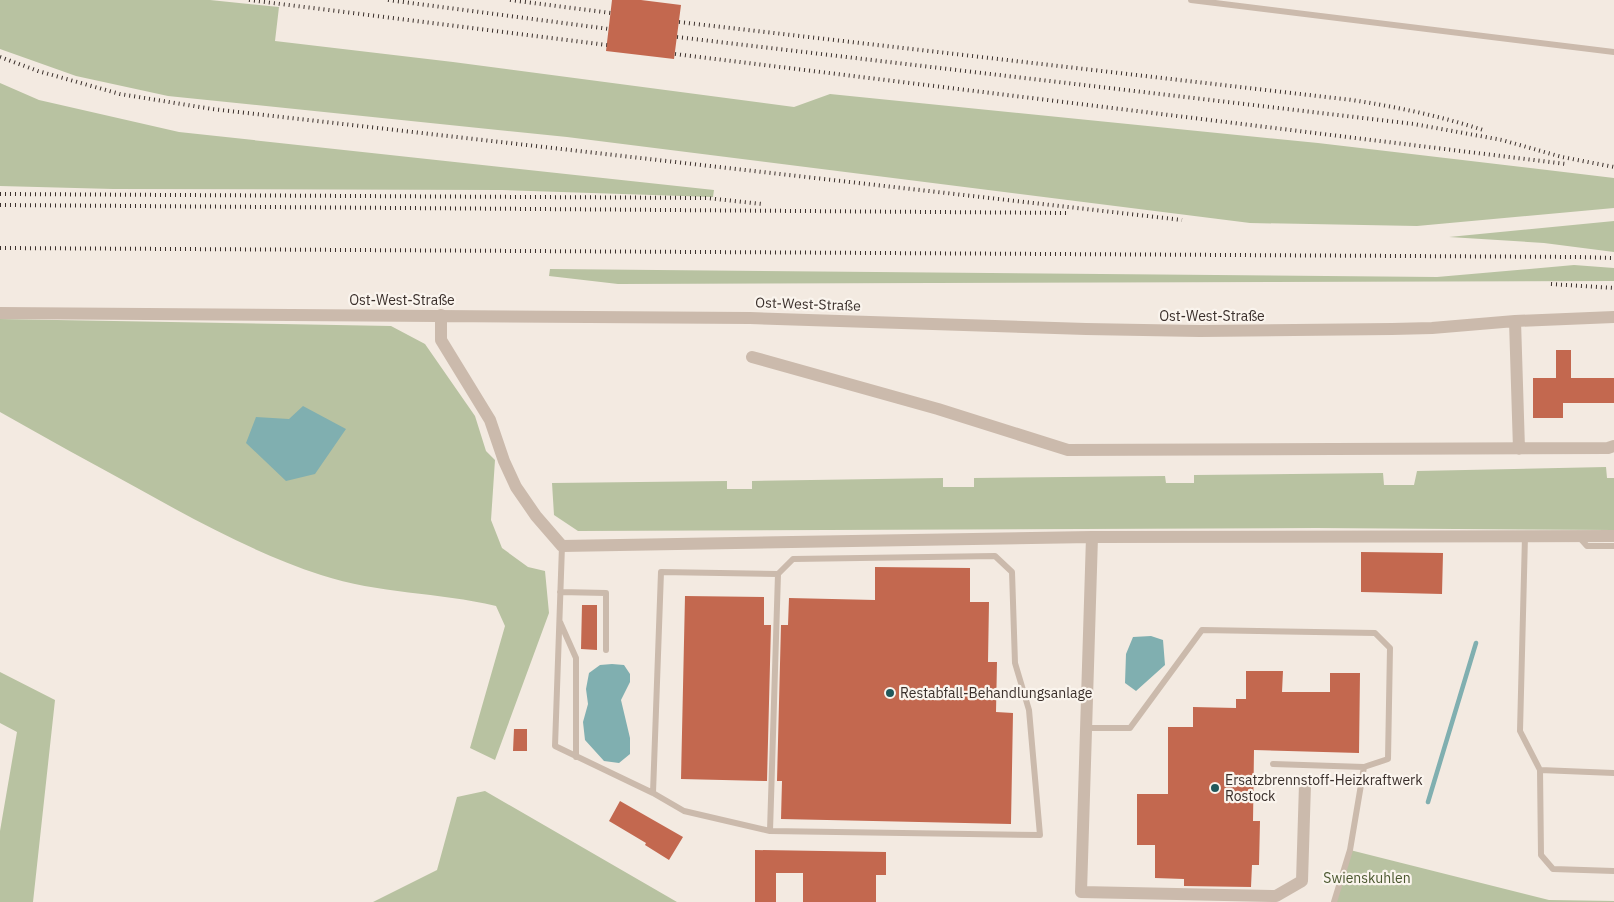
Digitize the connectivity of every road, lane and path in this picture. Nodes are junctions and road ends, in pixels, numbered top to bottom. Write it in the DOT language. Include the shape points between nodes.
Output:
graph roads {
  1 [pos="1191,0"];
  2 [pos="1614,52"];
  3 [pos="0,313"];
  4 [pos="441,315"];
  5 [pos="1614,317"];
  6 [pos="1515,321"];
  7 [pos="752,357"];
  8 [pos="1614,446"];
  9 [pos="1519,449"];
  10 [pos="1525,536"];
  11 [pos="1578,536"];
  12 [pos="1614,536"];
  13 [pos="1092,537"];
  14 [pos="562,546"];
  15 [pos="1614,546"];
  16 [pos="778,574"];
  17 [pos="560,592"];
  18 [pos="559,620"];
  19 [pos="606,650"];
  20 [pos="1086,728"];
  21 [pos="576,757"];
  22 [pos="1273,764"];
  23 [pos="1364,767"];
  24 [pos="1540,770"];
  25 [pos="1614,773"];
  26 [pos="1305,784"];
  27 [pos="653,793"];
  28 [pos="770,831"];
  29 [pos="1614,871"];
  30 [pos="1081,897"];
  31 [pos="1334,902"];
  1 -- 2 [label="lane"];
  3 -- 4 [label="street, Ost-West-Straße"];
  4 -- 6 [label="street, Ost-West-Straße" via="750,318 1200,331 1432,328"];
  4 -- 14 [label="street" via="441,340 490,420 516,487"];
  5 -- 6 [label="street, Ost-West-Straße"];
  6 -- 9 [label="street"];
  7 -- 9 [label="street" via="938,409 1068,450"];
  8 -- 9 [label="street"];
  10 -- 11 [label="street"];
  10 -- 13 [label="street"];
  10 -- 24 [label="lane" via="1520,731"];
  11 -- 12 [label="street"];
  11 -- 15 [label="lane" via="1587,546"];
  13 -- 14 [label="street"];
  13 -- 20 [label="street"];
  14 -- 17 [label="lane"];
  16 -- 27 [label="lane" via="661,572"];
  16 -- 28 [label="lane"];
  16 -- 28 [label="lane" via="793,559 995,556 1012,572 1015,663 1029,710 1040,835"];
  17 -- 18 [label="lane"];
  17 -- 19 [label="lane" via="606,593"];
  18 -- 21 [label="lane" via="576,658"];
  18 -- 21 [label="lane" via="555,746"];
  20 -- 23 [label="lane" via="1130,728 1202,630 1375,633 1390,648 1388,759"];
  20 -- 30 [label="street"];
  21 -- 27 [label="lane"];
  22 -- 23 [label="lane"];
  23 -- 31 [label="lane" via="1350,850"];
  24 -- 25 [label="lane"];
  24 -- 29 [label="lane" via="1541,855 1553,869"];
  26 -- 30 [label="street" via="1302,882 1276,896"];
  27 -- 28 [label="lane" via="684,811"];
}
